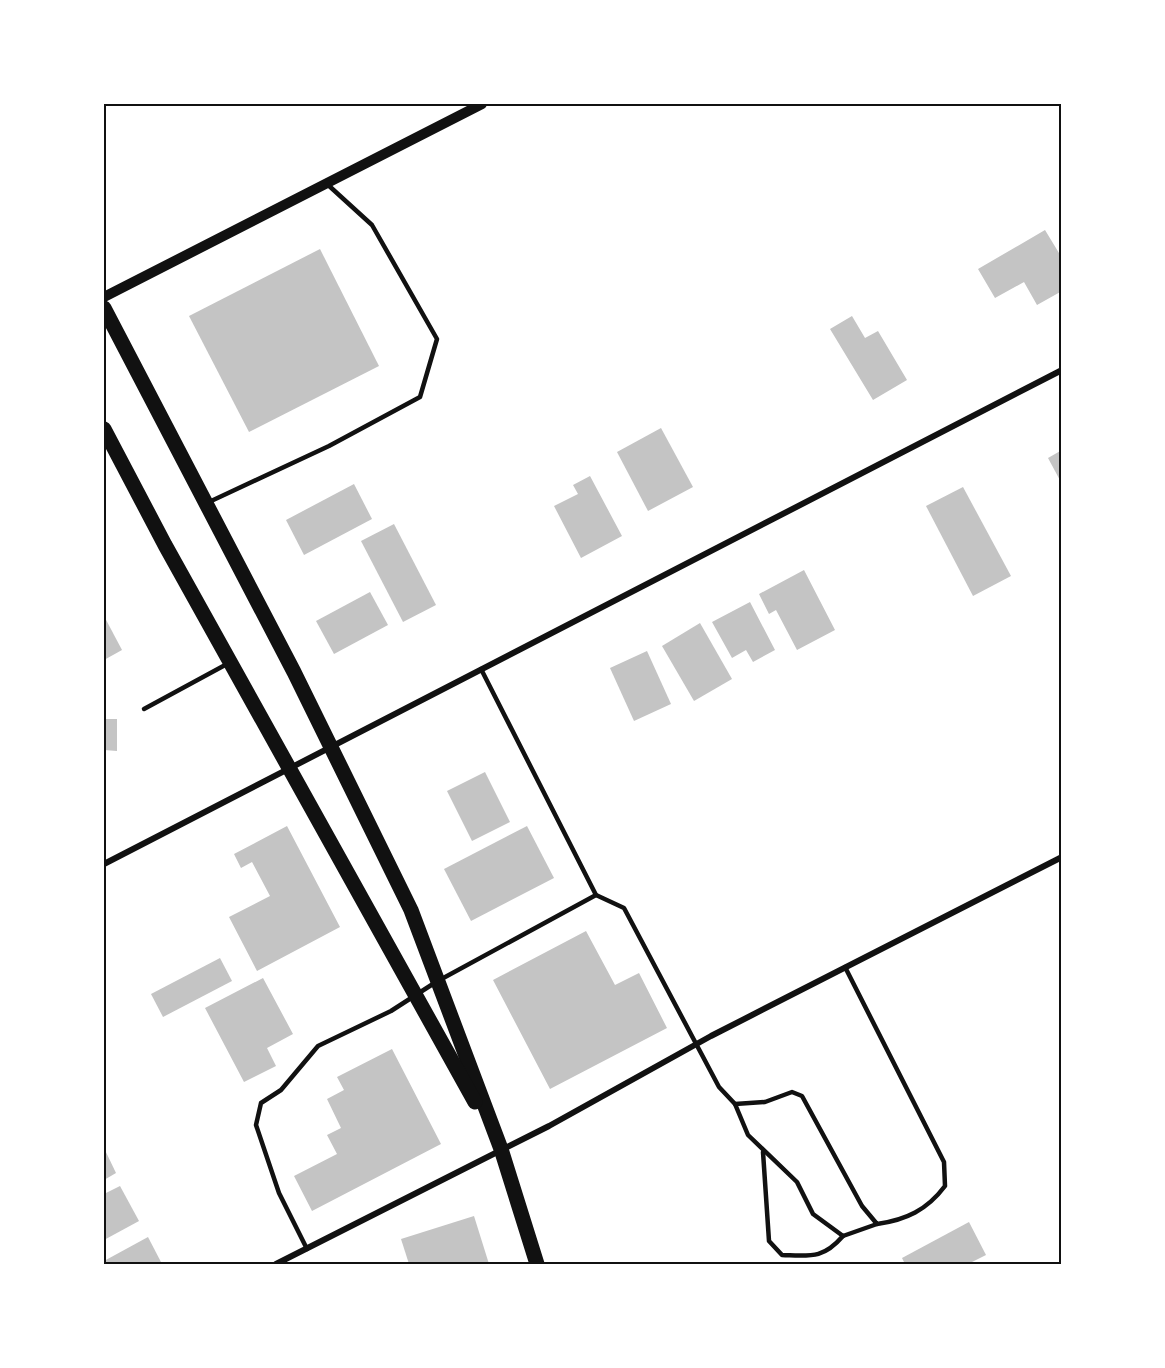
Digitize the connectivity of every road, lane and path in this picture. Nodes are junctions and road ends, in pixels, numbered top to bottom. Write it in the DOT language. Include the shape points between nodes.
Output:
graph roads {
  1 [pos="482,104"];
  2 [pos="327,184"];
  3 [pos="104,297"];
  4 [pos="104,308"];
  5 [pos="1062,370"];
  6 [pos="104,429"];
  7 [pos="205,503"];
  8 [pos="230,663"];
  9 [pos="481,669"];
  10 [pos="144,709"];
  11 [pos="329,747"];
  12 [pos="289,769"];
  13 [pos="1062,857"];
  14 [pos="104,864"];
  15 [pos="596,895"];
  16 [pos="845,967"];
  17 [pos="436,982"];
  18 [pos="414,995"];
  19 [pos="697,1044"];
  20 [pos="735,1104"];
  21 [pos="501,1149"];
  22 [pos="763,1152"];
  23 [pos="878,1224"];
  24 [pos="843,1236"];
  25 [pos="307,1249"];
  26 [pos="276,1264"];
  27 [pos="537,1264"];
  1 -- 2 [label="street"];
  2 -- 3 [label="street"];
  2 -- 7 [label="lane" via="372,225 437,339 420,398"];
  4 -- 7 [label="main road"];
  5 -- 9 [label="street"];
  6 -- 8 [label="main road"];
  7 -- 11 [label="main road"];
  8 -- 10 [label="lane"];
  8 -- 12 [label="main road"];
  9 -- 11 [label="street"];
  9 -- 15 [label="lane"];
  11 -- 12 [label="street"];
  11 -- 17 [label="main road" via="411,910"];
  12 -- 14 [label="street"];
  12 -- 18 [label="main road"];
  13 -- 16 [label="street"];
  15 -- 17 [label="lane"];
  15 -- 19 [label="lane" via="624,908"];
  16 -- 19 [label="street"];
  16 -- 23 [label="lane" via="944,1162 945,1186 933,1203 901,1220"];
  17 -- 18 [label="lane"];
  17 -- 21 [label="main road"];
  18 -- 21 [label="main road"];
  18 -- 25 [label="lane" via="391,1011 318,1046 281,1090 261,1103 256,1125 279,1193"];
  19 -- 20 [label="lane" via="719,1087"];
  19 -- 21 [label="street"];
  20 -- 22 [label="lane" via="748,1135"];
  20 -- 23 [label="lane" via="765,1102 792,1092 802,1096 862,1206"];
  21 -- 25 [label="street"];
  21 -- 27 [label="main road"];
  22 -- 24 [label="lane" via="797,1182 813,1214"];
  22 -- 24 [label="lane" via="769,1241 782,1255 812,1256 830,1251"];
  23 -- 24 [label="lane"];
  25 -- 26 [label="street"];
}
